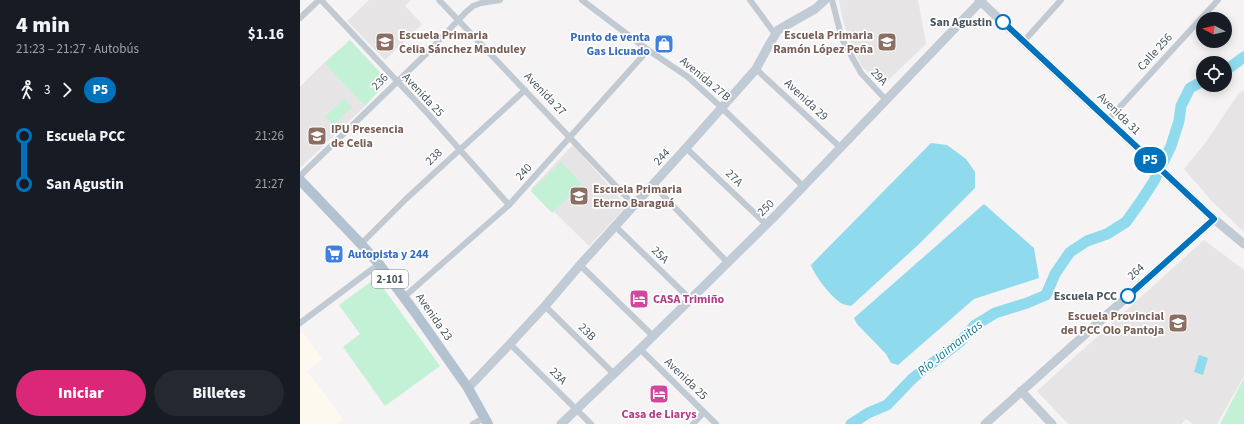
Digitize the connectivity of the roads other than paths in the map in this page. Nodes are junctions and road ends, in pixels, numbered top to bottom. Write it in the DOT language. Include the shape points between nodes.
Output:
graph roads {
  1 [pos="320,0"];
  2 [pos="439,0"];
  3 [pos="500,0"];
  4 [pos="582,0"];
  5 [pos="750,0"];
  6 [pos="825,0"];
  7 [pos="832,0"];
  8 [pos="981,0"];
  9 [pos="1061,0"];
  10 [pos="1218,0"];
  11 [pos="300,18"];
  12 [pos="458,21"];
  13 [pos="775,34"];
  14 [pos="1024,41"];
  15 [pos="648,50"];
  16 [pos="756,69"];
  17 [pos="396,82"];
  18 [pos="525,90"];
  19 [pos="886,100"];
  20 [pos="722,108"];
  21 [pos="1108,120"];
  22 [pos="571,137"];
  23 [pos="686,148"];
  24 [pos="841,148"];
  25 [pos="459,149"];
  26 [pos="300,176"];
  27 [pos="300,180"];
  28 [pos="652,185"];
  29 [pos="804,187"];
  30 [pos="509,205"];
  31 [pos="634,205"];
  32 [pos="1214,219"];
  33 [pos="766,224"];
  34 [pos="615,226"];
  35 [pos="361,244"];
  36 [pos="1244,244"];
  37 [pos="728,263"];
  38 [pos="379,264"];
  39 [pos="580,264"];
  40 [pos="404,297"];
  41 [pos="690,299"];
  42 [pos="545,306"];
  43 [pos="300,323"];
  44 [pos="653,336"];
  45 [pos="510,344"];
  46 [pos="640,349"];
  47 [pos="614,374"];
  48 [pos="468,388"];
  49 [pos="1021,391"];
  50 [pos="576,410"];
  51 [pos="704,412"];
  52 [pos="486,421"];
  53 [pos="473,424"];
  54 [pos="561,424"];
  55 [pos="591,424"];
  56 [pos="692,424"];
  57 [pos="716,424"];
  58 [pos="985,424"];
  59 [pos="1052,424"];
  1 -- 11 [label="street"];
  1 -- 17 [label="street, Avenida 25"];
  2 -- 12 [label="street, Avenida 27"];
  3 -- 12 [label="street, 236" via="473,6"];
  4 -- 15 [label="street, Avenida 27B"];
  5 -- 13 [label="street"];
  6 -- 13 [label="street, 244"];
  7 -- 19 [label="street, 29A" via="842,38 853,60 861,73"];
  8 -- 14 [label="street, Avenida 31"];
  8 -- 19 [label="street, 250"];
  9 -- 14 [label="street"];
  10 -- 21 [label="street, Calle 256"];
  12 -- 17 [label="street, 236"];
  12 -- 18 [label="street, Avenida 27"];
  13 -- 16 [label="street, 244"];
  14 -- 21 [label="street, Avenida 31"];
  15 -- 20 [label="street, Avenida 27B" via="676,68"];
  15 -- 22 [label="street, 240"];
  16 -- 20 [label="street, 244"];
  16 -- 24 [label="street, Avenida 29"];
  17 -- 25 [label="street, Avenida 25"];
  17 -- 26 [label="street, 236"];
  18 -- 22 [label="street, Avenida 27"];
  18 -- 25 [label="street, 238"];
  19 -- 24 [label="street, 250"];
  20 -- 23 [label="street, 244"];
  20 -- 29 [label="street, Avenida 27B"];
  21 -- 32 [label="street, Avenida 31"];
  22 -- 30 [label="street, 240"];
  22 -- 31 [label="street, Avenida 27"];
  23 -- 28 [label="street, 244"];
  23 -- 33 [label="street, 27A"];
  24 -- 29 [label="street, 250"];
  25 -- 30 [label="street, Avenida 25"];
  25 -- 35 [label="street, 238"];
  27 -- 35 [label="main road, Avenida 23 / 2-101"];
  28 -- 31 [label="street, 244"];
  28 -- 37 [label="street"];
  29 -- 33 [label="street, 250"];
  30 -- 40 [label="street, 240"];
  31 -- 34 [label="street, 244"];
  32 -- 36 [label="street, Avenida 31"];
  32 -- 49 [label="street, 264"];
  33 -- 37 [label="street, 250"];
  34 -- 39 [label="street, 244"];
  34 -- 41 [label="street, 25A"];
  35 -- 38 [label="main road, Avenida 23 / 2-101"];
  37 -- 41 [label="street, 250"];
  38 -- 40 [label="main road, Avenida 23 / 2-101"];
  38 -- 43 [label="street"];
  39 -- 42 [label="street, 244"];
  39 -- 44 [label="street"];
  40 -- 48 [label="main road, Avenida 23 / 2-101"];
  41 -- 44 [label="street, 250"];
  42 -- 45 [label="street, 244"];
  42 -- 47 [label="street, 23B"];
  44 -- 46 [label="street, 250"];
  45 -- 48 [label="street, 244"];
  45 -- 50 [label="street, 23A"];
  46 -- 47 [label="street, 250"];
  46 -- 51 [label="street, Avenida 25"];
  47 -- 50 [label="street, 250"];
  48 -- 52 [label="main road, Avenida 23 / 2-101"];
  49 -- 58 [label="street, 264"];
  49 -- 59 [label="street"];
  50 -- 54 [label="street, 250"];
  50 -- 55 [label="street, 23A"];
  51 -- 56 [label="street"];
  51 -- 57 [label="street, Avenida 25"];
  52 -- 53 [label="street"];
}
